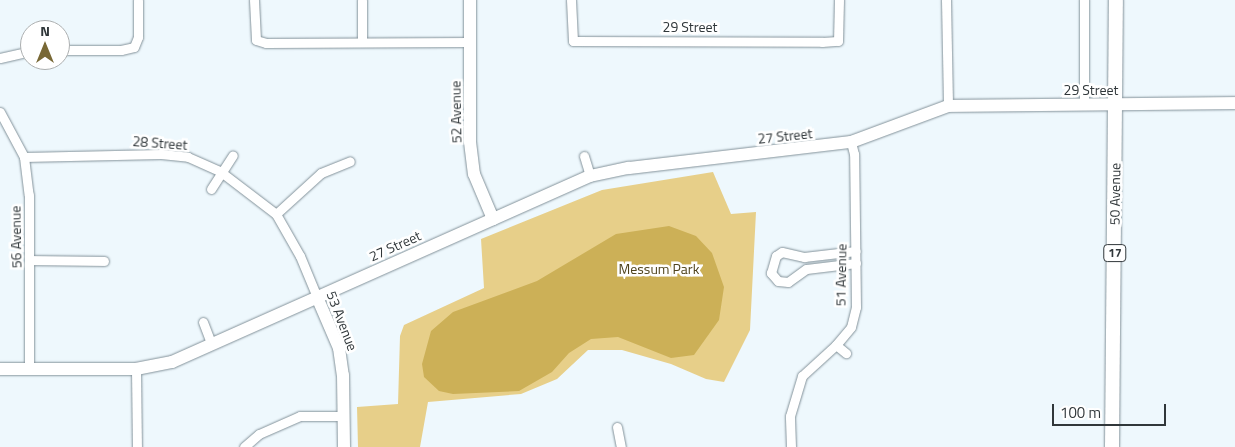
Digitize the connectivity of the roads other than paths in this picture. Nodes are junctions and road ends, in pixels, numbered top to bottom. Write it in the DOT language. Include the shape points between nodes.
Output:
graph roads {
  1 [pos="138,0"];
  2 [pos="254,0"];
  3 [pos="362,0"];
  4 [pos="470,0"];
  5 [pos="571,0"];
  6 [pos="839,0"];
  7 [pos="946,0"];
  8 [pos="1084,0"];
  9 [pos="1116,0"];
  10 [pos="362,40"];
  11 [pos="470,42"];
  12 [pos="70,50"];
  13 [pos="20,53"];
  14 [pos="0,58"];
  15 [pos="1235,102"];
  16 [pos="1084,105"];
  17 [pos="1116,105"];
  18 [pos="948,106"];
  19 [pos="0,112"];
  20 [pos="851,142"];
  21 [pos="233,155"];
  22 [pos="584,156"];
  23 [pos="24,157"];
  24 [pos="350,161"];
  25 [pos="221,172"];
  26 [pos="590,176"];
  27 [pos="211,189"];
  28 [pos="276,214"];
  29 [pos="492,219"];
  30 [pos="856,251"];
  31 [pos="829,253"];
  32 [pos="804,257"];
  33 [pos="30,260"];
  34 [pos="104,261"];
  35 [pos="856,263"];
  36 [pos="831,265"];
  37 [pos="806,268"];
  38 [pos="317,297"];
  39 [pos="204,322"];
  40 [pos="211,343"];
  41 [pos="836,345"];
  42 [pos="846,353"];
  43 [pos="0,369"];
  44 [pos="29,369"];
  45 [pos="136,369"];
  46 [pos="343,416"];
  47 [pos="617,427"];
  48 [pos="137,447"];
  49 [pos="244,447"];
  50 [pos="344,447"];
  51 [pos="621,447"];
  52 [pos="791,447"];
  53 [pos="1112,447"];
  1 -- 12 [label="street" via="138,37 134,47"];
  2 -- 10 [label="street" via="256,40 266,43"];
  3 -- 10 [label="street"];
  4 -- 11 [label="street, 52 Avenue"];
  5 -- 6 [label="street, 29 Street" via="573,41 838,41"];
  7 -- 18 [label="street"];
  8 -- 16 [label="street"];
  9 -- 17 [label="main road, 50 Avenue / 17"];
  10 -- 11 [label="street"];
  11 -- 29 [label="street, 52 Avenue" via="470,142 474,174"];
  13 -- 14 [label="street"];
  15 -- 17 [label="street, 29 Street"];
  16 -- 17 [label="street, 29 Street"];
  16 -- 18 [label="street, 29 Street"];
  17 -- 53 [label="main road, 50 Avenue / 17"];
  18 -- 20 [label="street, 27 Street"];
  19 -- 23 [label="street, 56 Avenue"];
  20 -- 26 [label="street, 27 Street" via="629,168"];
  20 -- 30 [label="street, 51 Avenue" via="854,151"];
  21 -- 25 [label="street"];
  22 -- 26 [label="street"];
  23 -- 25 [label="street, 28 Street" via="161,154 188,157"];
  23 -- 33 [label="street, 56 Avenue" via="29,195"];
  24 -- 28 [label="street" via="321,173"];
  25 -- 27 [label="street"];
  25 -- 28 [label="street, 28 Street"];
  26 -- 29 [label="street, 27 Street"];
  28 -- 38 [label="street, 53 Avenue" via="300,256"];
  29 -- 38 [label="street, 27 Street"];
  30 -- 31 [label="street"];
  30 -- 35 [label="street, 51 Avenue"];
  31 -- 32 [label="street"];
  31 -- 36 [label="street"];
  32 -- 37 [label="street"];
  32 -- 37 [label="street" via="782,252 776,256 770,273 778,281 788,282"];
  33 -- 34 [label="street"];
  33 -- 44 [label="street, 56 Avenue"];
  35 -- 36 [label="street"];
  35 -- 41 [label="street, 51 Avenue" via="856,307 851,327"];
  36 -- 37 [label="street"];
  38 -- 40 [label="street, 27 Street"];
  38 -- 46 [label="street, 53 Avenue" via="339,348"];
  39 -- 40 [label="street"];
  40 -- 45 [label="street, 27 Street" via="172,362"];
  41 -- 42 [label="street"];
  41 -- 52 [label="street, 51 Avenue" via="802,376 790,416"];
  43 -- 44 [label="street, 27 Street"];
  44 -- 45 [label="street, 27 Street"];
  45 -- 48 [label="street"];
  46 -- 49 [label="street" via="300,416 259,434"];
  46 -- 50 [label="street, 53 Avenue"];
  47 -- 51 [label="street"];
}
